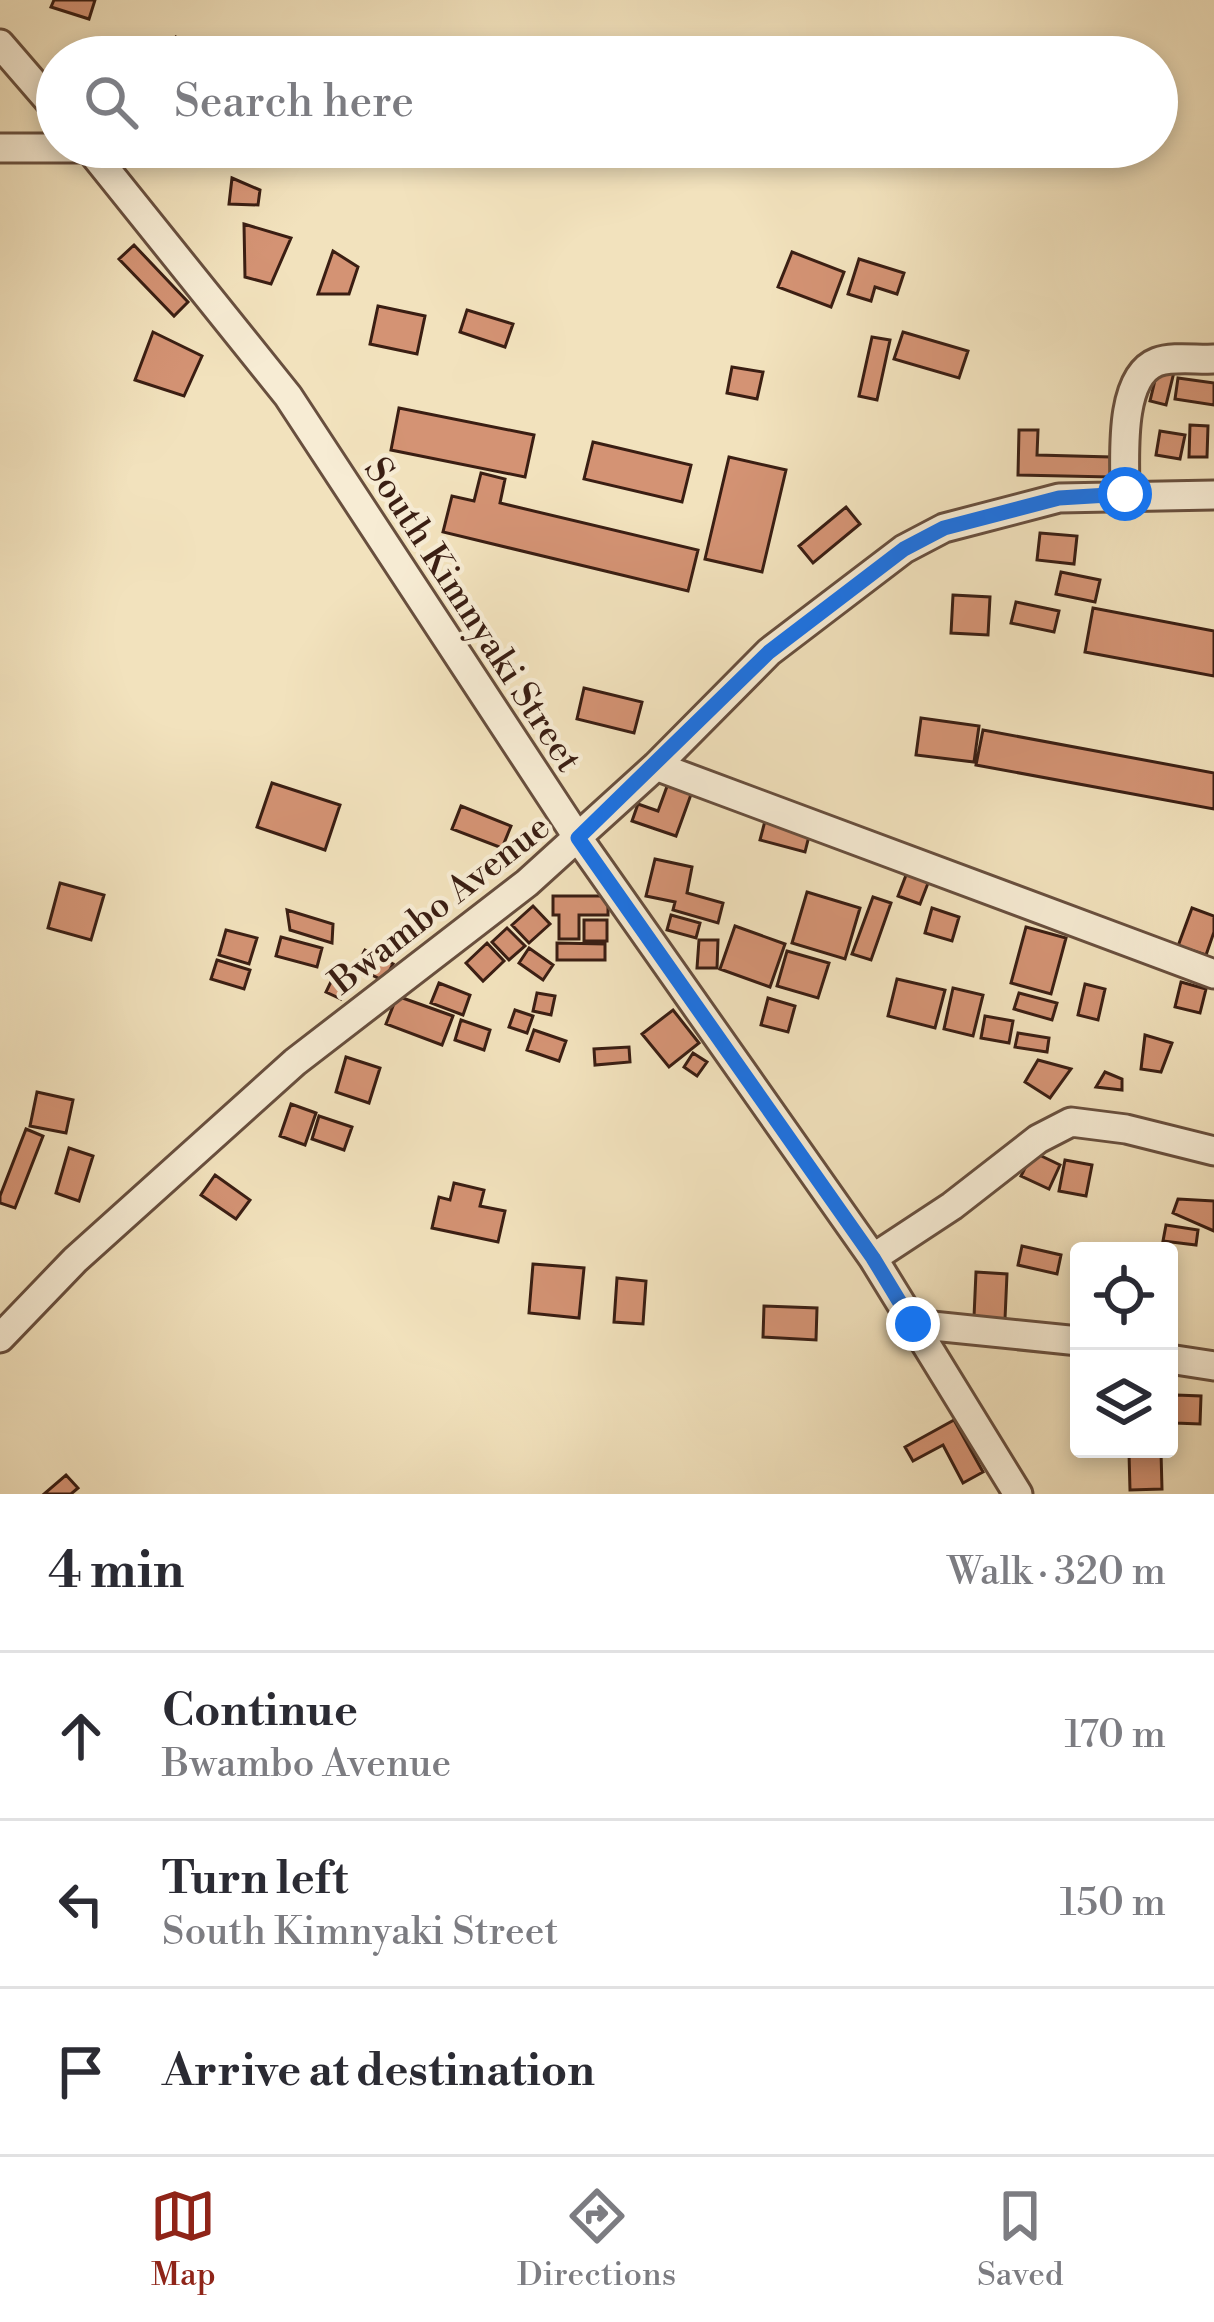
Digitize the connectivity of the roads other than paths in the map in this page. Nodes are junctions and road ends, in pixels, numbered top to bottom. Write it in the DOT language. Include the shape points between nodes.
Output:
graph roads {
  1 [pos="0,44"];
  2 [pos="36,86"];
  3 [pos="0,148"];
  4 [pos="36,148"];
  5 [pos="105,168"];
  6 [pos="1214,359"];
  7 [pos="1125,494"];
  8 [pos="1214,495"];
  9 [pos="656,766"];
  10 [pos="578,838"];
  11 [pos="1214,974"];
  12 [pos="1214,1151"];
  13 [pos="873,1258"];
  14 [pos="913,1324"];
  15 [pos="0,1338"];
  16 [pos="1070,1340"];
  17 [pos="1178,1360"];
  18 [pos="1214,1366"];
  19 [pos="1018,1494"];
  1 -- 2 [label="street"];
  3 -- 4 [label="street"];
  5 -- 10 [label="street, South Kimnyaki Street" via="288,396"];
  6 -- 7 [label="street" via="1163,360 1136,384 1124,437"];
  7 -- 8 [label="street, Bwambo Avenue"];
  7 -- 9 [label="street, Bwambo Avenue" via="1059,498 944,528 904,549 769,652"];
  9 -- 10 [label="street, Bwambo Avenue"];
  9 -- 11 [label="street"];
  10 -- 13 [label="street, South Kimnyaki Street"];
  10 -- 15 [label="street, Bwambo Avenue" via="295,1062"];
  12 -- 13 [label="street" via="1071,1122"];
  13 -- 14 [label="street, South Kimnyaki Street"];
  14 -- 16 [label="street"];
  14 -- 19 [label="street, South Kimnyaki Street"];
  17 -- 18 [label="street"];
}
